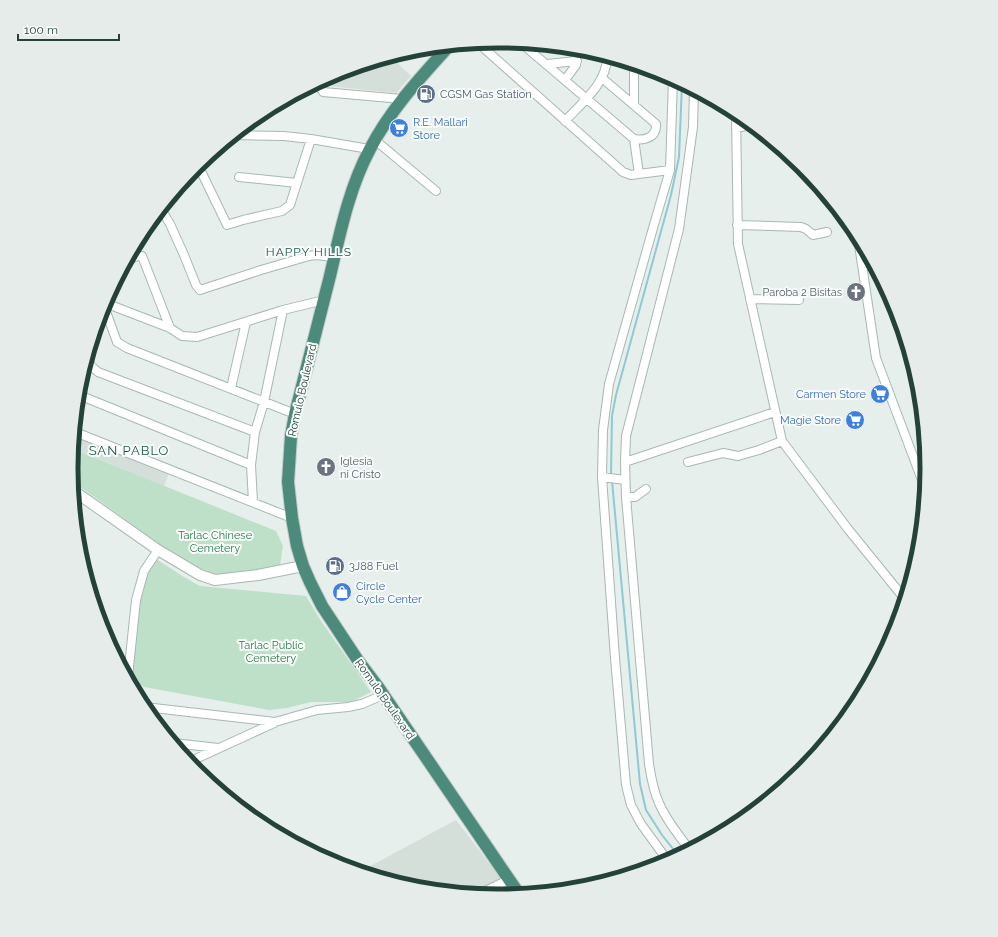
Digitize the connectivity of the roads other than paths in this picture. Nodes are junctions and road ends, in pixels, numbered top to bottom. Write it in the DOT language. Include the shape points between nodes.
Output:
graph roads {
  1 [pos="487,48"];
  2 [pos="528,49"];
  3 [pos="444,52"];
  4 [pos="577,55"];
  5 [pos="577,61"];
  6 [pos="607,62"];
  7 [pos="546,64"];
  8 [pos="634,70"];
  9 [pos="602,78"];
  10 [pos="565,80"];
  11 [pos="673,86"];
  12 [pos="320,88"];
  13 [pos="694,96"];
  14 [pos="586,98"];
  15 [pos="402,99"];
  16 [pos="634,105"];
  17 [pos="565,121"];
  18 [pos="736,121"];
  19 [pos="743,127"];
  20 [pos="736,128"];
  21 [pos="243,135"];
  22 [pos="311,139"];
  23 [pos="634,139"];
  24 [pos="372,145"];
  25 [pos="670,170"];
  26 [pos="201,172"];
  27 [pos="640,174"];
  28 [pos="240,177"];
  29 [pos="297,183"];
  30 [pos="436,191"];
  31 [pos="164,214"];
  32 [pos="738,225"];
  33 [pos="827,232"];
  34 [pos="860,254"];
  35 [pos="136,257"];
  36 [pos="334,258"];
  37 [pos="750,299"];
  38 [pos="324,300"];
  39 [pos="799,300"];
  40 [pos="112,306"];
  41 [pos="283,310"];
  42 [pos="108,316"];
  43 [pos="246,322"];
  44 [pos="170,328"];
  45 [pos="92,366"];
  46 [pos="231,388"];
  47 [pos="85,397"];
  48 [pos="264,402"];
  49 [pos="775,412"];
  50 [pos="295,414"];
  51 [pos="255,432"];
  52 [pos="80,434"];
  53 [pos="782,441"];
  54 [pos="625,462"];
  55 [pos="688,462"];
  56 [pos="251,465"];
  57 [pos="920,474"];
  58 [pos="602,477"];
  59 [pos="626,480"];
  60 [pos="646,489"];
  61 [pos="79,494"];
  62 [pos="626,497"];
  63 [pos="253,502"];
  64 [pos="292,518"];
  65 [pos="158,550"];
  66 [pos="303,566"];
  67 [pos="900,593"];
  68 [pos="129,667"];
  69 [pos="383,695"];
  70 [pos="154,709"];
  71 [pos="275,722"];
  72 [pos="181,744"];
  73 [pos="218,748"];
  74 [pos="195,759"];
  75 [pos="686,845"];
  76 [pos="664,855"];
  77 [pos="510,879"];
  78 [pos="516,888"];
  79 [pos="490,889"];
  1 -- 17 [label="street"];
  2 -- 7 [label="street"];
  3 -- 15 [label="highway, Romulo Boulevard"];
  4 -- 5 [label="street"];
  5 -- 7 [label="street"];
  5 -- 10 [label="street"];
  6 -- 9 [label="street"];
  7 -- 10 [label="street"];
  8 -- 16 [label="street"];
  9 -- 14 [label="street"];
  9 -- 16 [label="street"];
  10 -- 14 [label="street"];
  11 -- 25 [label="street"];
  12 -- 15 [label="street" via="323,92"];
  13 -- 54 [label="street" via="693,127 678,229 626,436"];
  14 -- 17 [label="street"];
  14 -- 23 [label="street"];
  15 -- 24 [label="highway, Romulo Boulevard"];
  16 -- 23 [label="street" via="656,124 657,130 646,139"];
  17 -- 27 [label="street" via="623,172 631,175"];
  18 -- 20 [label="street"];
  19 -- 20 [label="street"];
  20 -- 32 [label="street"];
  21 -- 22 [label="street"];
  22 -- 24 [label="street"];
  22 -- 29 [label="street"];
  23 -- 27 [label="street"];
  24 -- 30 [label="street"];
  24 -- 36 [label="highway, Romulo Boulevard" via="354,183"];
  25 -- 27 [label="street"];
  25 -- 58 [label="street" via="609,384 603,430"];
  26 -- 29 [label="street" via="227,225 282,211 290,205"];
  28 -- 29 [label="street"];
  31 -- 36 [label="street" via="200,290 308,256"];
  32 -- 33 [label="street" via="801,227 813,235"];
  32 -- 37 [label="street" via="738,244"];
  34 -- 57 [label="street" via="876,358"];
  35 -- 44 [label="street" via="142,256"];
  36 -- 38 [label="highway, Romulo Boulevard"];
  37 -- 39 [label="street"];
  37 -- 49 [label="street"];
  38 -- 41 [label="street"];
  38 -- 50 [label="highway, Romulo Boulevard"];
  40 -- 44 [label="street"];
  41 -- 43 [label="street"];
  41 -- 48 [label="street"];
  42 -- 46 [label="street" via="117,342 127,348"];
  43 -- 44 [label="street" via="197,337 182,336"];
  43 -- 46 [label="street"];
  45 -- 51 [label="street" via="98,372"];
  46 -- 48 [label="street"];
  47 -- 56 [label="street"];
  48 -- 50 [label="street"];
  48 -- 51 [label="street"];
  49 -- 53 [label="street"];
  49 -- 54 [label="street"];
  50 -- 64 [label="highway, Romulo Boulevard" via="288,482"];
  51 -- 56 [label="street"];
  52 -- 63 [label="street"];
  53 -- 55 [label="street" via="738,456 722,453"];
  53 -- 67 [label="street"];
  54 -- 59 [label="street"];
  56 -- 63 [label="street"];
  58 -- 59 [label="street"];
  58 -- 76 [label="street" via="626,785 631,805 641,824"];
  59 -- 62 [label="street"];
  60 -- 62 [label="street" via="635,497"];
  61 -- 65 [label="street"];
  62 -- 75 [label="street" via="649,764 659,803 666,818"];
  63 -- 64 [label="street"];
  64 -- 66 [label="highway, Romulo Boulevard"];
  65 -- 66 [label="street" via="200,575 215,580"];
  65 -- 68 [label="street" via="142,574 136,600"];
  66 -- 69 [label="highway, Romulo Boulevard" via="322,606"];
  69 -- 71 [label="street" via="362,704 317,710"];
  69 -- 77 [label="highway, Romulo Boulevard"];
  70 -- 71 [label="street"];
  71 -- 73 [label="street"];
  72 -- 73 [label="street"];
  73 -- 74 [label="street"];
  77 -- 78 [label="highway, Romulo Boulevard"];
  77 -- 79 [label="street"];
}
